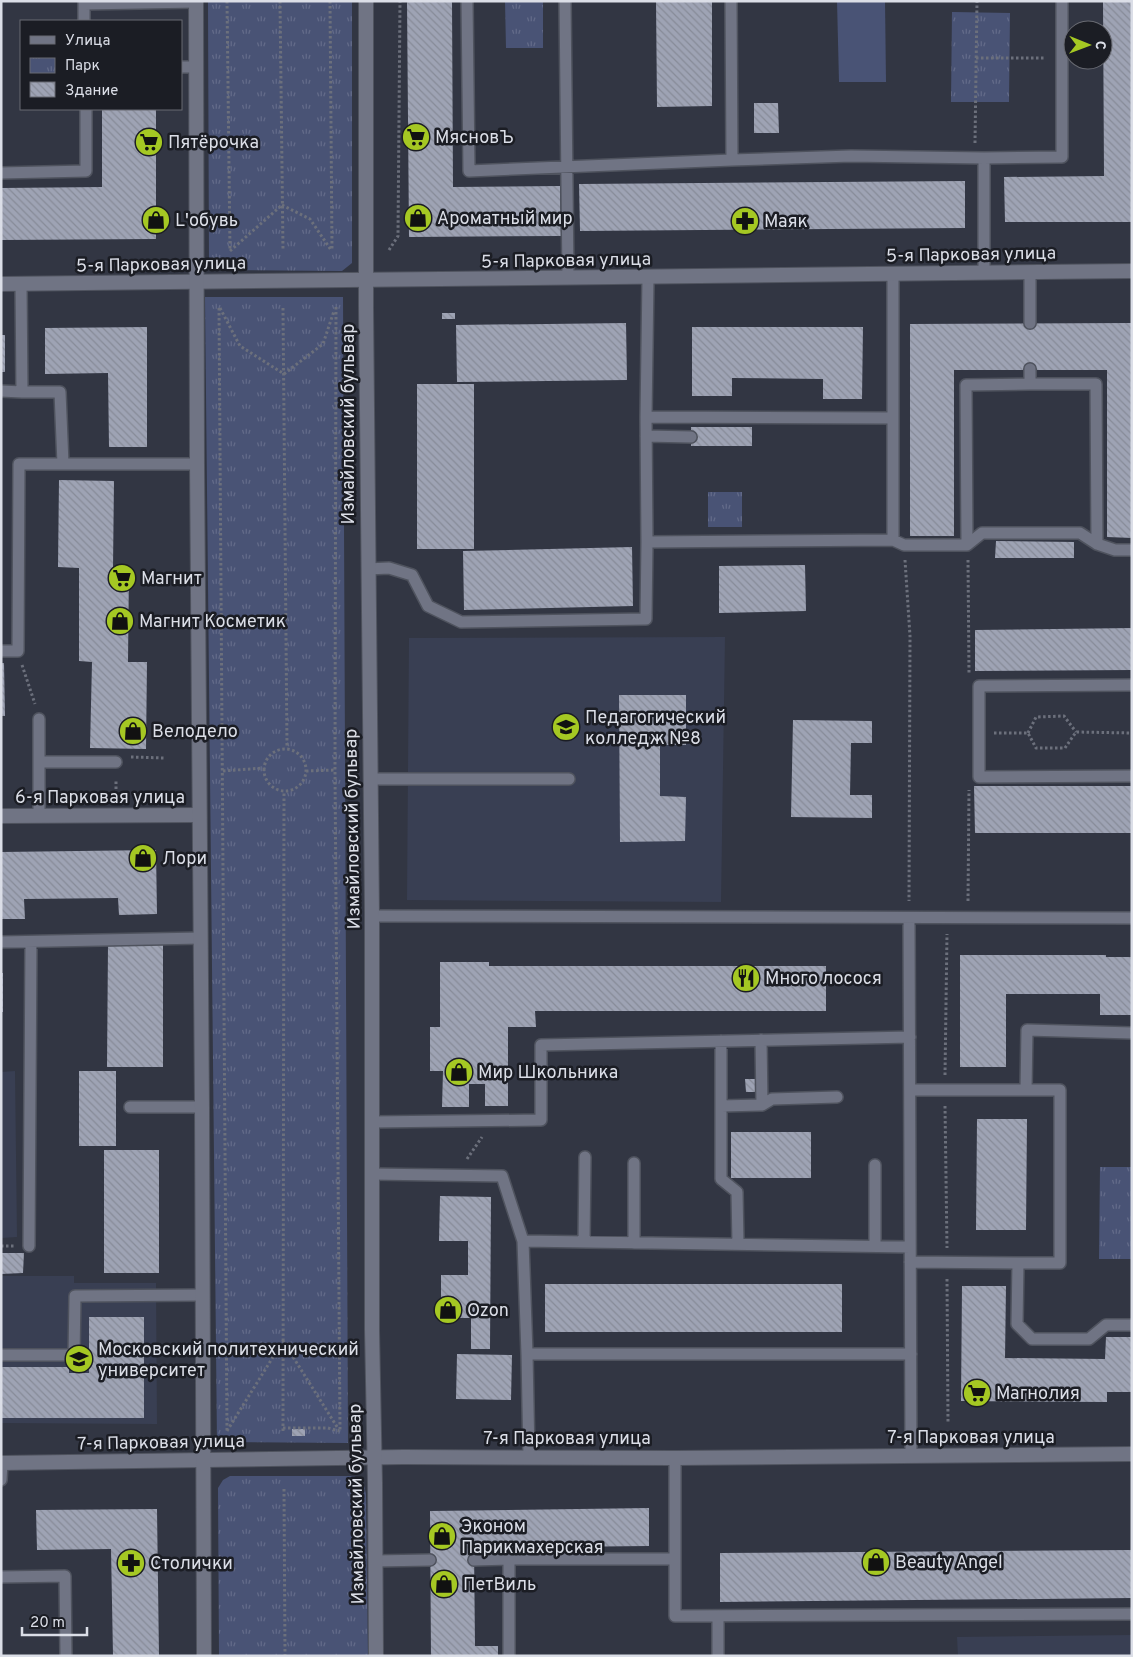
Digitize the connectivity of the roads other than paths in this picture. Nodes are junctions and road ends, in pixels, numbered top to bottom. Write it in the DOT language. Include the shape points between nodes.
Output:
graph roads {
  1 [pos="196,1"];
  2 [pos="366,1"];
  3 [pos="467,1"];
  4 [pos="565,1"];
  5 [pos="731,1"];
  6 [pos="1062,1"];
  7 [pos="84,2"];
  8 [pos="84,20"];
  9 [pos="182,67"];
  10 [pos="196,67"];
  11 [pos="86,110"];
  12 [pos="979,158"];
  13 [pos="732,160"];
  14 [pos="567,167"];
  15 [pos="1,173"];
  16 [pos="1132,271"];
  17 [pos="984,272"];
  18 [pos="1030,272"];
  19 [pos="893,274"];
  20 [pos="568,278"];
  21 [pos="648,278"];
  22 [pos="366,281"];
  23 [pos="197,282"];
  24 [pos="1,284"];
  25 [pos="21,284"];
  26 [pos="1030,323"];
  27 [pos="1030,369"];
  28 [pos="1030,384"];
  29 [pos="1,391"];
  30 [pos="22,392"];
  31 [pos="646,417"];
  32 [pos="894,418"];
  33 [pos="646,436"];
  34 [pos="691,436"];
  35 [pos="63,464"];
  36 [pos="197,464"];
  37 [pos="893,540"];
  38 [pos="647,542"];
  39 [pos="1096,544"];
  40 [pos="967,545"];
  41 [pos="1132,550"];
  42 [pos="368,569"];
  43 [pos="1,651"];
  44 [pos="1132,685"];
  45 [pos="39,719"];
  46 [pos="39,762"];
  47 [pos="116,762"];
  48 [pos="1132,776"];
  49 [pos="370,779"];
  50 [pos="569,779"];
  51 [pos="39,815"];
  52 [pos="199,815"];
  53 [pos="1,816"];
  54 [pos="909,914"];
  55 [pos="372,916"];
  56 [pos="1132,918"];
  57 [pos="201,938"];
  58 [pos="1,942"];
  59 [pos="31,942"];
  60 [pos="1132,1033"];
  61 [pos="910,1037"];
  62 [pos="761,1040"];
  63 [pos="721,1041"];
  64 [pos="910,1090"];
  65 [pos="1026,1090"];
  66 [pos="837,1097"];
  67 [pos="762,1105"];
  68 [pos="202,1106"];
  69 [pos="721,1106"];
  70 [pos="130,1107"];
  71 [pos="372,1122"];
  72 [pos="585,1157"];
  73 [pos="634,1163"];
  74 [pos="875,1165"];
  75 [pos="372,1174"];
  76 [pos="523,1241"];
  77 [pos="584,1242"];
  78 [pos="634,1243"];
  79 [pos="738,1244"];
  80 [pos="29,1246"];
  81 [pos="875,1246"];
  82 [pos="910,1247"];
  83 [pos="910,1262"];
  84 [pos="1018,1263"];
  85 [pos="202,1295"];
  86 [pos="1132,1325"];
  87 [pos="527,1354"];
  88 [pos="911,1354"];
  89 [pos="1,1355"];
  90 [pos="1132,1454"];
  91 [pos="911,1456"];
  92 [pos="374,1457"];
  93 [pos="529,1457"];
  94 [pos="675,1458"];
  95 [pos="203,1460"];
  96 [pos="1,1463"];
  97 [pos="1,1480"];
  98 [pos="510,1559"];
  99 [pos="675,1559"];
  100 [pos="430,1560"];
  101 [pos="474,1560"];
  102 [pos="375,1561"];
  103 [pos="1,1577"];
  104 [pos="1132,1614"];
  105 [pos="718,1616"];
  106 [pos="66,1656"];
  107 [pos="204,1656"];
  108 [pos="376,1656"];
  109 [pos="509,1656"];
  110 [pos="718,1656"];
  1 -- 7 [label="lane"];
  1 -- 10 [label="street"];
  2 -- 22 [label="street, Измайловский бульвар"];
  3 -- 14 [label="lane" via="469,171"];
  4 -- 14 [label="lane"];
  5 -- 13 [label="lane"];
  6 -- 12 [label="lane" via="1062,157"];
  7 -- 8 [label="lane"];
  9 -- 10 [label="lane"];
  10 -- 23 [label="street"];
  11 -- 15 [label="lane" via="86,171"];
  12 -- 13 [label="lane" via="851,156"];
  12 -- 17 [label="lane"];
  13 -- 14 [label="lane"];
  14 -- 20 [label="lane"];
  16 -- 18 [label="street, 5-я Парковая улица"];
  17 -- 18 [label="street, 5-я Парковая улица"];
  17 -- 19 [label="street, 5-я Парковая улица"];
  18 -- 26 [label="lane"];
  19 -- 21 [label="street, 5-я Парковая улица"];
  19 -- 32 [label="lane"];
  20 -- 21 [label="street, 5-я Парковая улица"];
  20 -- 22 [label="street, 5-я Парковая улица"];
  21 -- 31 [label="lane"];
  22 -- 23 [label="street, 5-я Парковая улица"];
  22 -- 42 [label="street, Измайловский бульвар"];
  23 -- 25 [label="street, 5-я Парковая улица"];
  23 -- 36 [label="street"];
  24 -- 25 [label="street, 5-я Парковая улица"];
  25 -- 30 [label="lane"];
  27 -- 28 [label="lane"];
  28 -- 39 [label="lane" via="1096,384"];
  28 -- 40 [label="lane" via="966,384"];
  29 -- 30 [label="lane"];
  30 -- 35 [label="lane" via="60,392"];
  31 -- 32 [label="lane"];
  31 -- 33 [label="lane"];
  32 -- 37 [label="lane"];
  33 -- 34 [label="lane"];
  33 -- 38 [label="lane"];
  35 -- 36 [label="lane"];
  35 -- 43 [label="lane" via="19,464 18,651"];
  36 -- 52 [label="street"];
  37 -- 38 [label="lane"];
  37 -- 40 [label="lane" via="904,545"];
  38 -- 42 [label="lane" via="646,620 461,622 428,606 412,575 389,568"];
  39 -- 40 [label="lane" via="1080,533 982,533"];
  39 -- 41 [label="lane" via="1115,550"];
  42 -- 49 [label="street, Измайловский бульвар"];
  44 -- 48 [label="lane" via="979,686 979,734 974,777"];
  45 -- 46 [label="lane"];
  46 -- 47 [label="lane"];
  46 -- 51 [label="lane"];
  49 -- 50 [label="lane"];
  49 -- 55 [label="street, Измайловский бульвар"];
  51 -- 52 [label="street, 6-я Парковая улица"];
  51 -- 53 [label="street, 6-я Парковая улица"];
  52 -- 57 [label="street"];
  54 -- 55 [label="lane"];
  54 -- 56 [label="lane" via="948,918"];
  54 -- 61 [label="lane"];
  55 -- 71 [label="street, Измайловский бульвар"];
  57 -- 59 [label="lane"];
  57 -- 68 [label="street"];
  58 -- 59 [label="lane"];
  59 -- 80 [label="lane"];
  60 -- 65 [label="lane" via="1027,1030"];
  61 -- 62 [label="lane"];
  61 -- 64 [label="lane"];
  62 -- 63 [label="lane"];
  62 -- 67 [label="lane"];
  63 -- 69 [label="lane"];
  63 -- 71 [label="lane" via="541,1045 541,1120"];
  64 -- 65 [label="lane"];
  64 -- 82 [label="lane"];
  65 -- 84 [label="lane" via="1060,1090 1060,1263"];
  66 -- 67 [label="lane" via="772,1099"];
  67 -- 69 [label="lane"];
  68 -- 70 [label="lane"];
  68 -- 85 [label="street"];
  69 -- 79 [label="lane" via="721,1179 737,1192"];
  71 -- 75 [label="street, Измайловский бульвар"];
  72 -- 77 [label="lane"];
  73 -- 78 [label="lane"];
  74 -- 81 [label="lane"];
  75 -- 76 [label="lane" via="502,1176"];
  75 -- 92 [label="street, Измайловский бульвар"];
  76 -- 77 [label="lane"];
  76 -- 87 [label="lane"];
  77 -- 78 [label="lane"];
  78 -- 79 [label="lane"];
  79 -- 81 [label="lane"];
  81 -- 82 [label="lane"];
  82 -- 83 [label="lane"];
  83 -- 84 [label="lane"];
  83 -- 88 [label="lane"];
  84 -- 86 [label="lane" via="1017,1324 1032,1339 1089,1338 1106,1325"];
  85 -- 89 [label="lane" via="76,1296 74,1355"];
  85 -- 95 [label="street"];
  87 -- 88 [label="lane"];
  87 -- 93 [label="lane"];
  88 -- 91 [label="lane"];
  90 -- 91 [label="street, 7-я Парковая улица"];
  91 -- 94 [label="street, 7-я Парковая улица"];
  92 -- 93 [label="street, 7-я Парковая улица"];
  92 -- 95 [label="street, 7-я Парковая улица"];
  92 -- 102 [label="street, Измайловский бульвар"];
  93 -- 94 [label="street, 7-я Парковая улица"];
  94 -- 99 [label="lane"];
  95 -- 96 [label="street, 7-я Парковая улица"];
  95 -- 107 [label="street"];
  96 -- 97 [label="lane"];
  98 -- 99 [label="lane"];
  98 -- 101 [label="lane"];
  98 -- 109 [label="lane"];
  99 -- 105 [label="lane" via="675,1616"];
  100 -- 102 [label="lane"];
  102 -- 108 [label="street, Измайловский бульвар"];
  103 -- 106 [label="lane" via="66,1576"];
  104 -- 105 [label="lane"];
  105 -- 110 [label="lane"];
}
